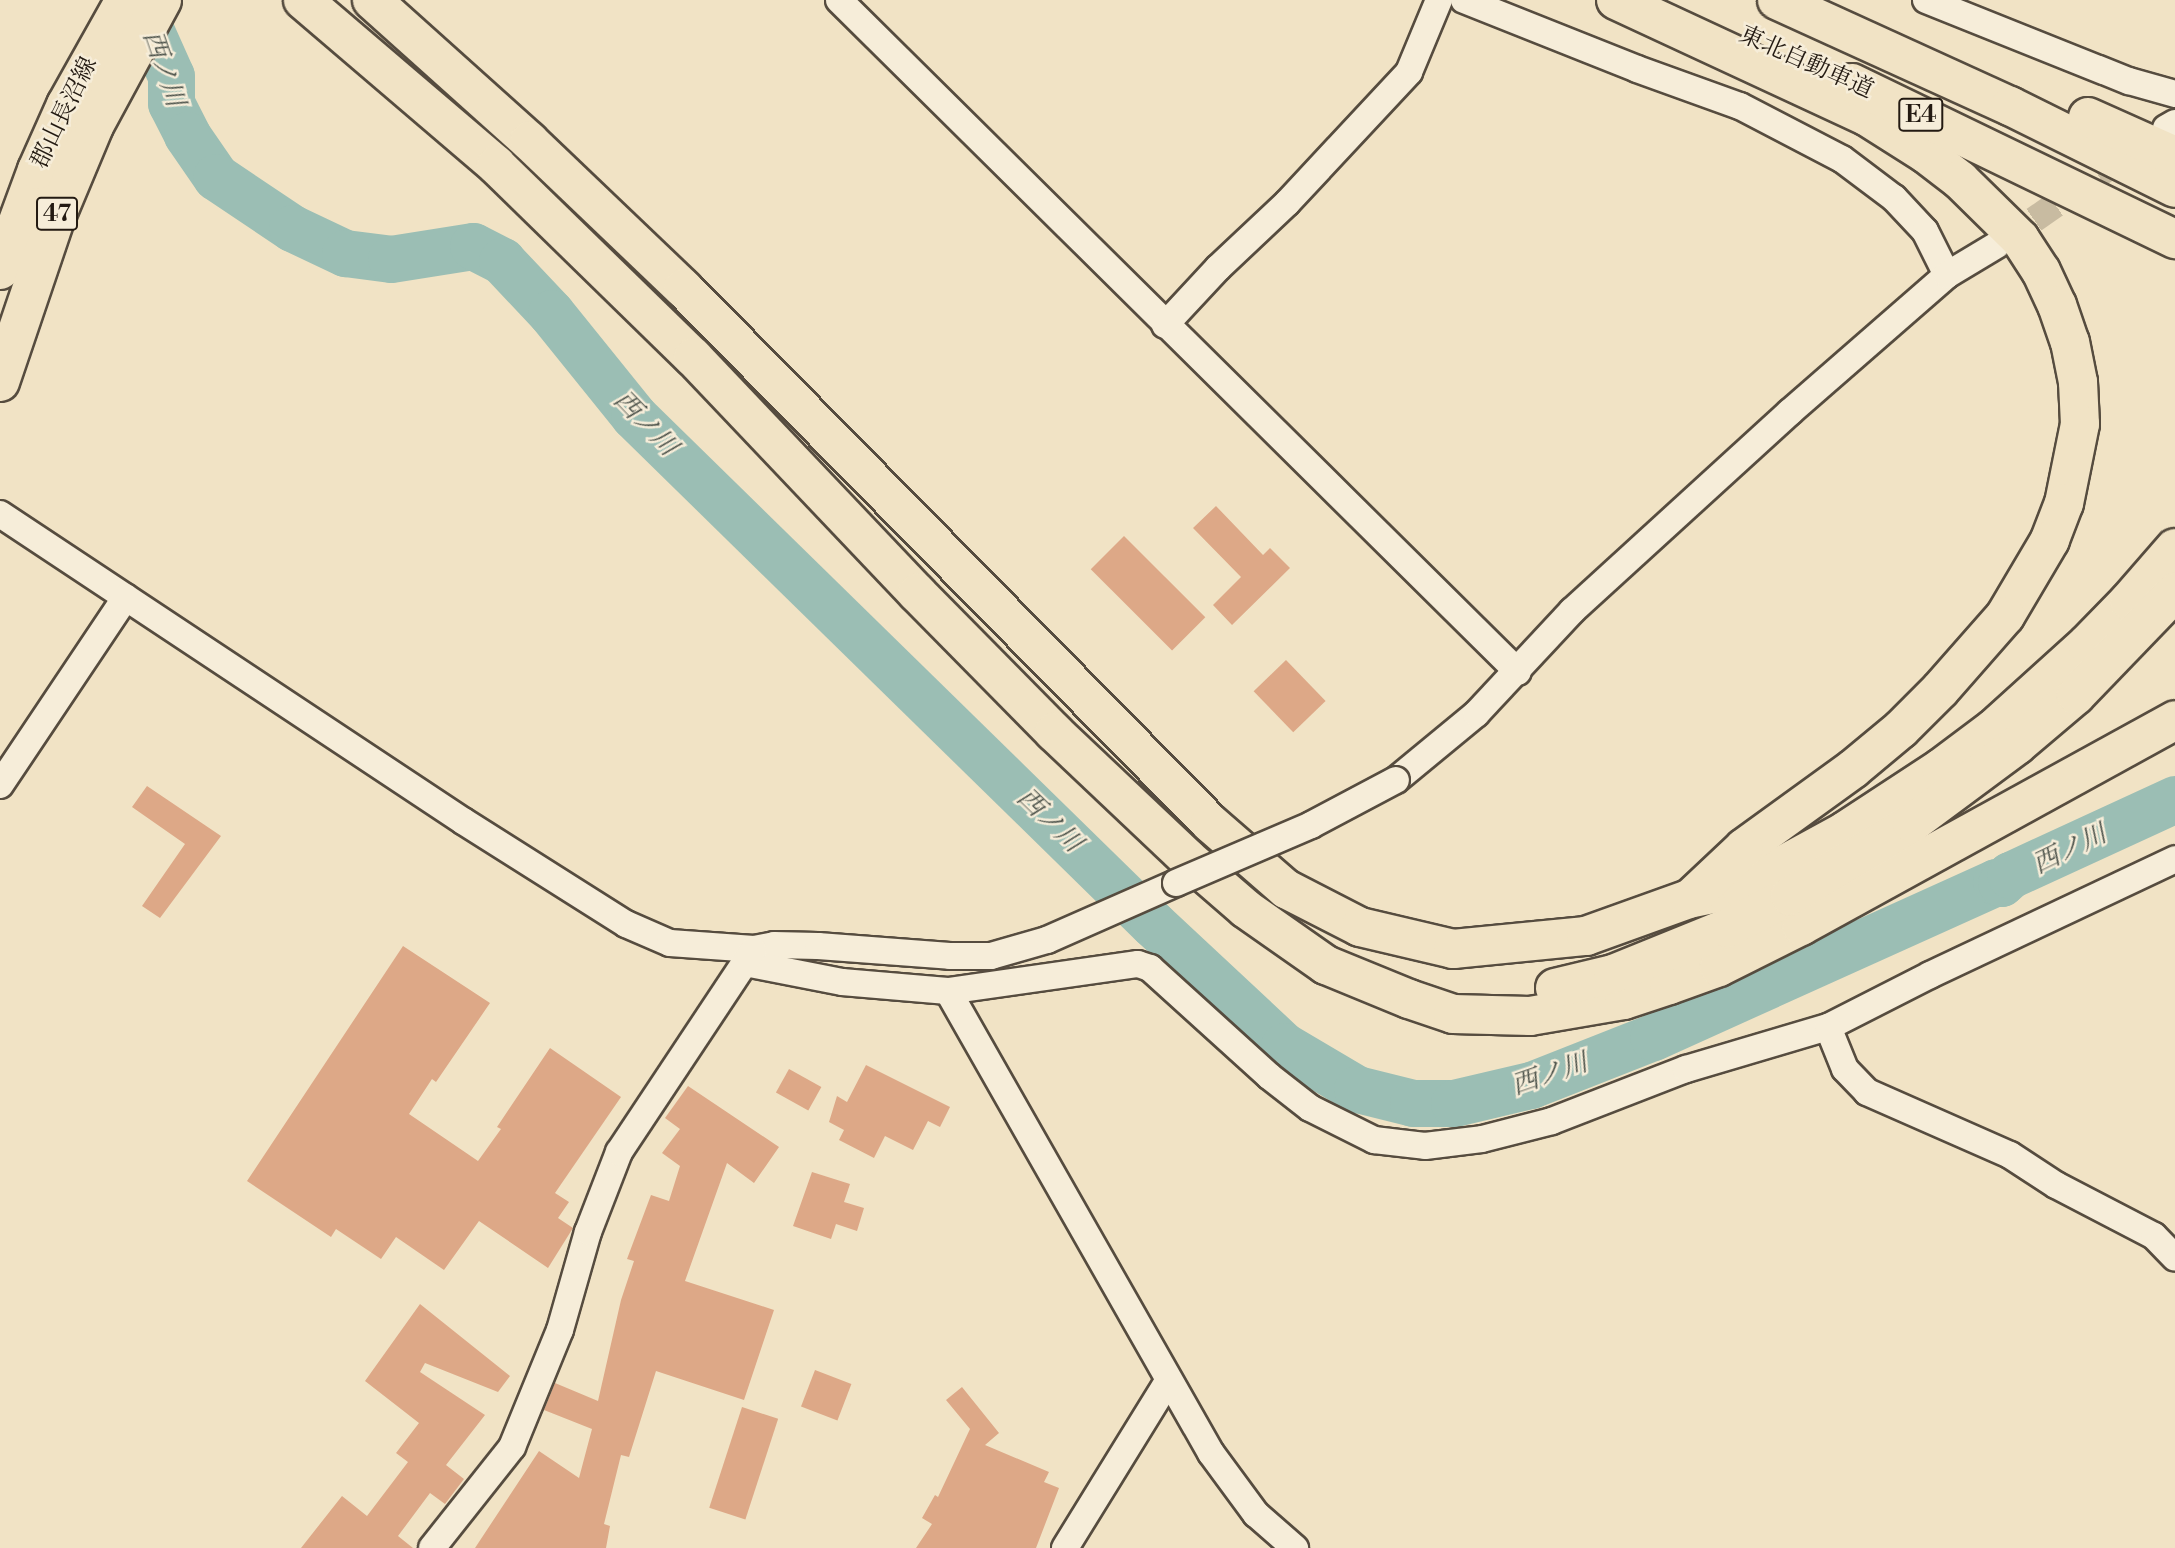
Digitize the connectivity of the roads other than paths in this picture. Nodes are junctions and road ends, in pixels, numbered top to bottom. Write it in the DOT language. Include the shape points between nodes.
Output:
graph roads {
  1 [pos="162,0"];
  2 [pos="303,0"];
  3 [pos="372,0"];
  4 [pos="839,0"];
  5 [pos="1438,0"];
  6 [pos="1464,0"];
  7 [pos="1616,0"];
  8 [pos="1663,0"];
  9 [pos="1777,0"];
  10 [pos="1797,0"];
  11 [pos="1926,0"];
  12 [pos="119,10"];
  13 [pos="2175,94"];
  14 [pos="2172,136"];
  15 [pos="2175,188"];
  16 [pos="2175,239"];
  17 [pos="1997,245"];
  18 [pos="0,270"];
  19 [pos="1947,275"];
  20 [pos="1165,325"];
  21 [pos="0,382"];
  22 [pos="0,514"];
  23 [pos="2175,548"];
  24 [pos="2175,592"];
  25 [pos="126,597"];
  26 [pos="1518,673"];
  27 [pos="2175,720"];
  28 [pos="0,785"];
  29 [pos="2175,859"];
  30 [pos="1689,899"];
  31 [pos="749,956"];
  32 [pos="948,991"];
  33 [pos="1409,999"];
  34 [pos="1828,1027"];
  35 [pos="2175,1258"];
  36 [pos="1168,1381"];
  37 [pos="432,1548"];
  38 [pos="1065,1548"];
  39 [pos="1295,1548"];
  1 -- 21 [label="main road, 郡山長沼線 / 47" via="94,126 56,217"];
  2 -- 33 [label="main road" via="496,165 674,338 1054,732 1186,857 1246,909 1325,965"];
  3 -- 30 [label="main road" via="683,288 1210,823 1286,889 1360,927 1453,949 1586,936"];
  4 -- 20 [label="street"];
  5 -- 20 [label="street" via="1409,72"];
  6 -- 19 [label="street" via="1740,106 1842,159 1894,198 1925,231"];
  7 -- 30 [label="main road" via="1866,116 1960,180 2020,239 2041,271 2070,342 2078,382 2080,424 2064,503 2050,540 2005,616 1901,729 1744,848"];
  8 -- 16 [label="main road, 東北自動車道 / E4" via="1982,143"];
  9 -- 15 [label="main road, 東北自動車道 / E4" via="2010,106"];
  10 -- 14 [label="main road" via="2021,87"];
  11 -- 13 [label="street" via="2129,81"];
  12 -- 18 [label="main road, 郡山長沼線 / 47" via="61,116"];
  17 -- 19 [label="street"];
  19 -- 26 [label="street" via="1572,611"];
  20 -- 26 [label="street"];
  22 -- 25 [label="street"];
  23 -- 30 [label="main road" via="2130,601 2041,689 1941,768 1786,865 1741,888"];
  24 -- 33 [label="main road" via="2076,695 2017,744 1912,823 1790,896 1727,928 1614,974 1518,993"];
  25 -- 28 [label="street"];
  25 -- 31 [label="street" via="626,924 670,943"];
  26 -- 31 [label="street, bridge" via="1396,780 1311,825 1047,940 991,956 774,945"];
  27 -- 33 [label="main road" via="1801,926 1718,967 1669,985 1624,1000 1530,1016 1453,1014"];
  29 -- 34 [label="street"];
  31 -- 32 [label="street" via="842,982"];
  31 -- 37 [label="street" via="619,1152 588,1232 560,1330 512,1447"];
  32 -- 34 [label="street" via="1138,964 1150,968 1310,1108 1374,1140 1425,1146 1482,1139 1552,1121 1686,1069"];
  32 -- 36 [label="street"];
  34 -- 35 [label="street" via="1845,1069 1867,1092 2010,1155 2056,1185 2154,1236"];
  36 -- 38 [label="street"];
  36 -- 39 [label="street" via="1230,1482 1256,1514"];
}
